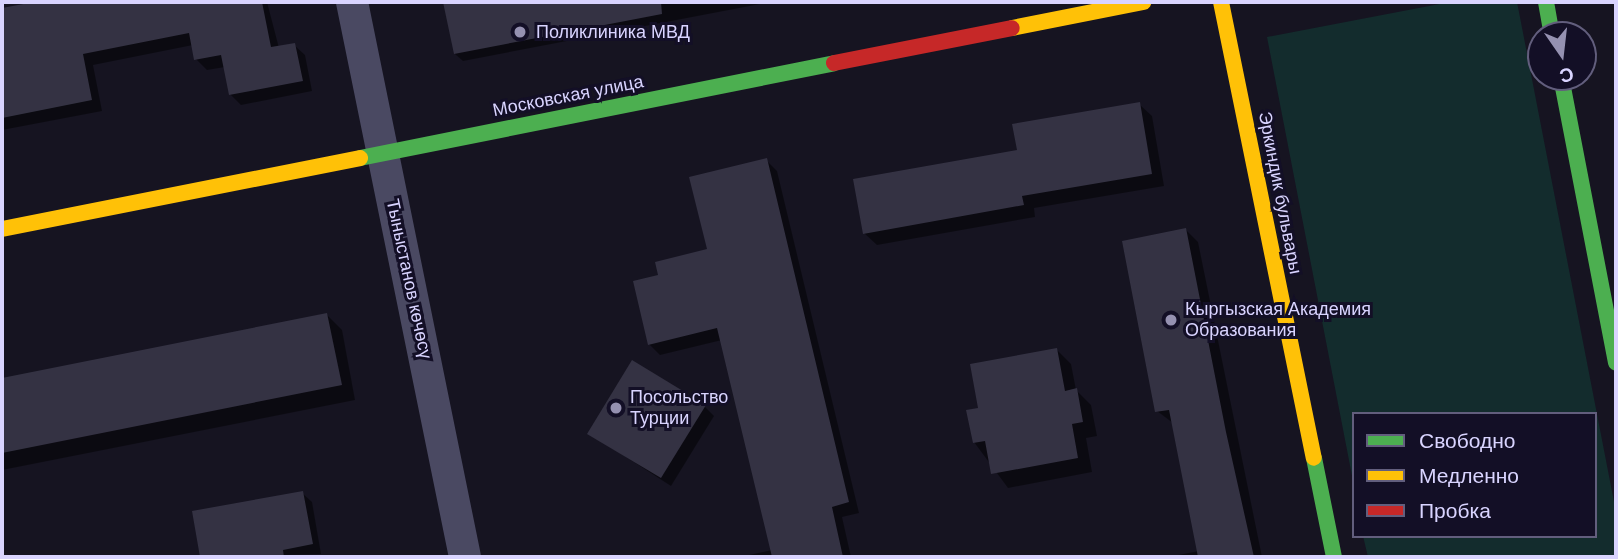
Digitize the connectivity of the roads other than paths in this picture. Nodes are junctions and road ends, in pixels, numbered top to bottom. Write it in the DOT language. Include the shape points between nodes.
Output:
graph roads {
  1 [pos="352,2"];
  2 [pos="1143,2"];
  3 [pos="1221,2"];
  4 [pos="1546,2"];
  5 [pos="1549,21"];
  6 [pos="1564,91"];
  7 [pos="383,153"];
  8 [pos="2,229"];
  9 [pos="1616,363"];
  10 [pos="465,557"];
  11 [pos="1334,557"];
  1 -- 7 [label="street, Тыныстанов көчөсү"];
  2 -- 7 [label="main road, Московская улица"];
  3 -- 11 [label="main road, Эркиндик бульвары"];
  4 -- 5 [label="main road"];
  6 -- 9 [label="main road"];
  7 -- 8 [label="main road, Московская улица"];
  7 -- 10 [label="street, Тыныстанов көчөсү"];
}
